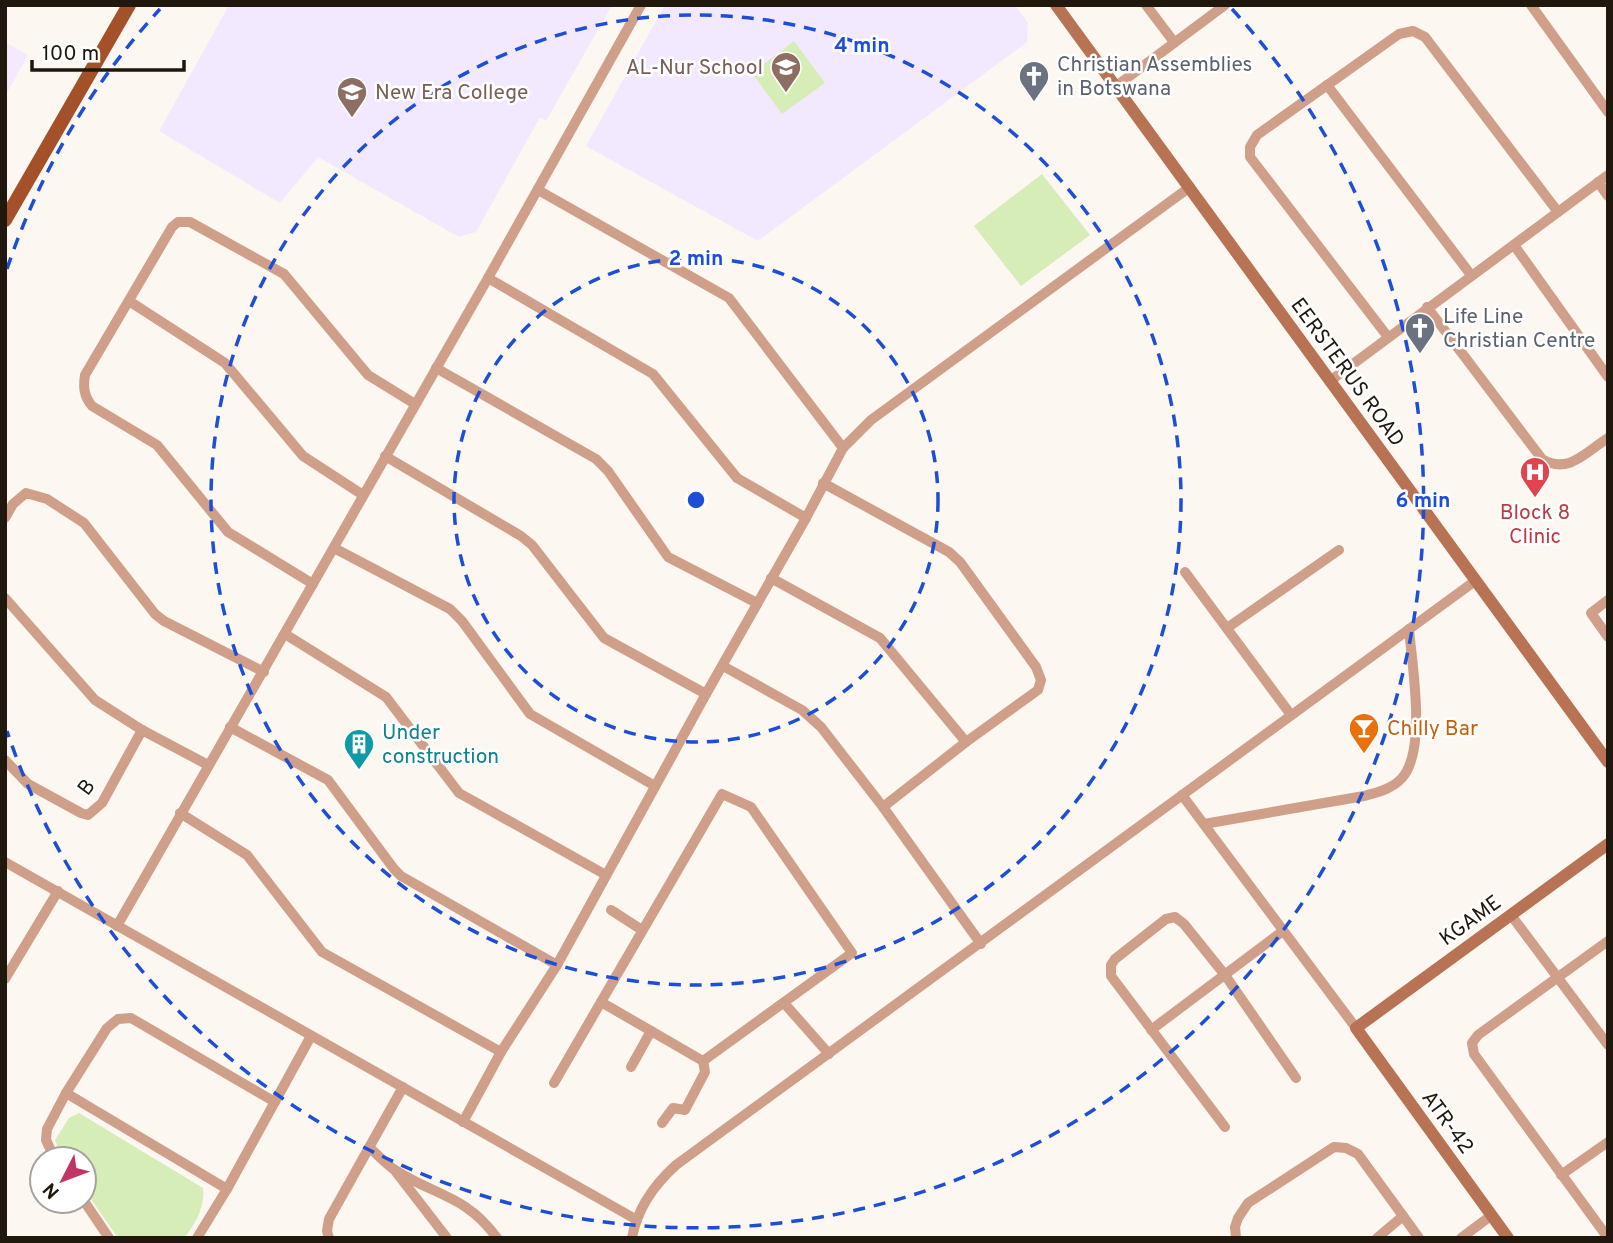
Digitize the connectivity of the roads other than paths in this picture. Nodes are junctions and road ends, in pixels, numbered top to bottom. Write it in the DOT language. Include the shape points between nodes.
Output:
graph roads {
  1 [pos="128,5"];
  2 [pos="641,5"];
  3 [pos="1056,5"];
  4 [pos="1146,5"];
  5 [pos="1225,5"];
  6 [pos="1531,5"];
  7 [pos="1174,42"];
  8 [pos="1327,85"];
  9 [pos="1115,87"];
  10 [pos="1608,112"];
  11 [pos="1608,175"];
  12 [pos="1598,182"];
  13 [pos="1190,187"];
  14 [pos="538,190"];
  15 [pos="1608,196"];
  16 [pos="1558,212"];
  17 [pos="5,220"];
  18 [pos="1514,245"];
  19 [pos="1471,275"];
  20 [pos="488,278"];
  21 [pos="129,302"];
  22 [pos="1427,307"];
  23 [pos="1388,337"];
  24 [pos="436,368"];
  25 [pos="1608,377"];
  26 [pos="1330,381"];
  27 [pos="415,404"];
  28 [pos="1608,438"];
  29 [pos="843,448"];
  30 [pos="385,456"];
  31 [pos="823,483"];
  32 [pos="363,495"];
  33 [pos="5,518"];
  34 [pos="806,518"];
  35 [pos="334,548"];
  36 [pos="1339,550"];
  37 [pos="1185,572"];
  38 [pos="771,578"];
  39 [pos="1475,581"];
  40 [pos="313,584"];
  41 [pos="5,598"];
  42 [pos="1608,600"];
  43 [pos="757,603"];
  44 [pos="1227,628"];
  45 [pos="1409,629"];
  46 [pos="285,634"];
  47 [pos="1608,637"];
  48 [pos="723,666"];
  49 [pos="264,672"];
  50 [pos="706,694"];
  51 [pos="1291,715"];
  52 [pos="230,727"];
  53 [pos="142,730"];
  54 [pos="967,742"];
  55 [pos="5,760"];
  56 [pos="1608,762"];
  57 [pos="208,765"];
  58 [pos="655,786"];
  59 [pos="1182,795"];
  60 [pos="883,807"];
  61 [pos="180,813"];
  62 [pos="1204,824"];
  63 [pos="1608,844"];
  64 [pos="5,862"];
  65 [pos="606,875"];
  66 [pos="58,891"];
  67 [pos="611,910"];
  68 [pos="1511,915"];
  69 [pos="117,926"];
  70 [pos="642,930"];
  71 [pos="1283,932"];
  72 [pos="1608,942"];
  73 [pos="981,944"];
  74 [pos="557,965"];
  75 [pos="7,973"];
  76 [pos="1225,975"];
  77 [pos="1559,978"];
  78 [pos="601,1002"];
  79 [pos="784,1003"];
  80 [pos="1356,1028"];
  81 [pos="1151,1030"];
  82 [pos="651,1031"];
  83 [pos="311,1035"];
  84 [pos="1608,1045"];
  85 [pos="501,1052"];
  86 [pos="829,1054"];
  87 [pos="703,1060"];
  88 [pos="631,1067"];
  89 [pos="1296,1078"];
  90 [pos="554,1083"];
  91 [pos="403,1087"];
  92 [pos="66,1093"];
  93 [pos="275,1102"];
  94 [pos="463,1122"];
  95 [pos="662,1123"];
  96 [pos="1225,1127"];
  97 [pos="1608,1142"];
  98 [pos="49,1145"];
  99 [pos="370,1148"];
  100 [pos="394,1169"];
  101 [pos="1562,1175"];
  102 [pos="227,1189"];
  103 [pos="93,1215"];
  104 [pos="1492,1215"];
  105 [pos="1404,1216"];
  106 [pos="636,1220"];
  107 [pos="109,1238"];
  108 [pos="197,1238"];
  109 [pos="329,1238"];
  110 [pos="447,1238"];
  111 [pos="498,1238"];
  112 [pos="632,1238"];
  113 [pos="1236,1238"];
  114 [pos="1377,1238"];
  115 [pos="1419,1238"];
  116 [pos="1461,1238"];
  117 [pos="1508,1238"];
  118 [pos="1608,1238"];
  1 -- 17 [label="main road"];
  2 -- 14 [label="street"];
  3 -- 9 [label="street, EERSTERUS ROAD"];
  4 -- 7 [label="street"];
  5 -- 7 [label="street"];
  6 -- 10 [label="street"];
  7 -- 9 [label="street"];
  8 -- 16 [label="street" via="1399,34 1413,32 1425,37"];
  8 -- 19 [label="street"];
  8 -- 23 [label="street" via="1257,135 1250,157"];
  9 -- 13 [label="street, EERSTERUS ROAD"];
  11 -- 12 [label="street"];
  12 -- 15 [label="street"];
  12 -- 16 [label="street"];
  13 -- 26 [label="street, EERSTERUS ROAD"];
  13 -- 29 [label="street" via="871,420"];
  14 -- 20 [label="street"];
  14 -- 29 [label="street" via="729,298"];
  16 -- 18 [label="street"];
  18 -- 19 [label="street"];
  18 -- 25 [label="street"];
  19 -- 22 [label="street"];
  20 -- 24 [label="street"];
  20 -- 34 [label="street" via="653,374 737,478"];
  21 -- 27 [label="street" via="172,227 190,222 284,274 368,374"];
  21 -- 32 [label="street" via="225,363 303,456"];
  21 -- 40 [label="street" via="85,375 86,398 153,441 228,532"];
  22 -- 23 [label="street"];
  22 -- 28 [label="street" via="1542,459 1553,466 1567,465"];
  23 -- 26 [label="street"];
  24 -- 27 [label="street"];
  24 -- 43 [label="street" via="596,459 668,557"];
  26 -- 39 [label="street, EERSTERUS ROAD"];
  27 -- 30 [label="street"];
  29 -- 31 [label="street"];
  30 -- 32 [label="street"];
  30 -- 50 [label="street" via="527,541 604,638"];
  31 -- 34 [label="street"];
  31 -- 54 [label="street" via="949,552 968,571 1036,667 1041,680 1038,690"];
  32 -- 35 [label="street"];
  33 -- 49 [label="street" via="26,493 47,499 90,530 155,614"];
  34 -- 38 [label="street"];
  35 -- 40 [label="street"];
  35 -- 58 [label="street" via="450,609 530,714"];
  36 -- 44 [label="street"];
  37 -- 44 [label="street"];
  38 -- 43 [label="street"];
  38 -- 54 [label="street" via="880,638"];
  39 -- 45 [label="street"];
  39 -- 56 [label="street, EERSTERUS ROAD"];
  40 -- 46 [label="street"];
  41 -- 53 [label="street" via="95,700"];
  42 -- 47 [label="street" via="1591,613"];
  43 -- 48 [label="street"];
  44 -- 51 [label="street"];
  45 -- 51 [label="street"];
  45 -- 62 [label="street" via="1417,713 1412,760 1402,778 1386,790 1364,796"];
  46 -- 49 [label="street"];
  46 -- 65 [label="street" via="386,697 459,793"];
  48 -- 50 [label="street"];
  48 -- 60 [label="street" via="812,718"];
  49 -- 52 [label="street"];
  50 -- 58 [label="street"];
  51 -- 59 [label="street"];
  52 -- 57 [label="street"];
  52 -- 74 [label="street" via="328,780 401,876"];
  53 -- 55 [label="street, B" via="102,803 88,814 29,784"];
  53 -- 57 [label="street"];
  54 -- 60 [label="street"];
  57 -- 61 [label="street"];
  58 -- 65 [label="street"];
  59 -- 62 [label="street"];
  59 -- 73 [label="street"];
  60 -- 73 [label="street"];
  61 -- 69 [label="street"];
  61 -- 85 [label="street" via="247,855 322,952"];
  62 -- 71 [label="street"];
  63 -- 68 [label="street, KGAME"];
  64 -- 66 [label="street"];
  65 -- 74 [label="street"];
  66 -- 69 [label="street"];
  66 -- 75 [label="street"];
  67 -- 70 [label="street"];
  68 -- 77 [label="street"];
  68 -- 80 [label="street, KGAME"];
  69 -- 83 [label="street"];
  70 -- 78 [label="street"];
  70 -- 79 [label="street" via="719,796 749,804 852,951"];
  71 -- 76 [label="street"];
  71 -- 80 [label="street"];
  72 -- 77 [label="street"];
  73 -- 86 [label="street"];
  74 -- 85 [label="street"];
  76 -- 81 [label="street"];
  76 -- 81 [label="street" via="1184,924 1175,917 1166,919 1111,965 1111,976"];
  76 -- 89 [label="street"];
  77 -- 84 [label="street"];
  77 -- 101 [label="street" via="1472,1043 1474,1054"];
  78 -- 82 [label="street"];
  78 -- 90 [label="street"];
  79 -- 86 [label="street"];
  79 -- 87 [label="street"];
  80 -- 104 [label="street, ATR-42"];
  81 -- 96 [label="street"];
  82 -- 87 [label="street"];
  82 -- 88 [label="street"];
  83 -- 91 [label="street"];
  83 -- 93 [label="street"];
  85 -- 94 [label="street"];
  86 -- 106 [label="street" via="676,1165"];
  87 -- 95 [label="street" via="705,1072 685,1110 673,1108"];
  91 -- 94 [label="street"];
  91 -- 99 [label="street"];
  92 -- 93 [label="street" via="107,1028 118,1019 131,1017"];
  92 -- 98 [label="street" via="47,1129"];
  92 -- 102 [label="street"];
  93 -- 102 [label="street"];
  94 -- 106 [label="street"];
  97 -- 101 [label="street"];
  99 -- 100 [label="street"];
  99 -- 109 [label="street" via="329,1219"];
  100 -- 110 [label="street"];
  100 -- 111 [label="street" via="462,1203"];
  101 -- 118 [label="street"];
  102 -- 108 [label="street"];
  103 -- 107 [label="street"];
  104 -- 116 [label="street"];
  104 -- 117 [label="street, ATR-42"];
  105 -- 113 [label="street" via="1358,1154 1334,1147 1248,1203 1238,1218"];
  105 -- 114 [label="street"];
  105 -- 115 [label="street"];
  106 -- 112 [label="street"];
}
